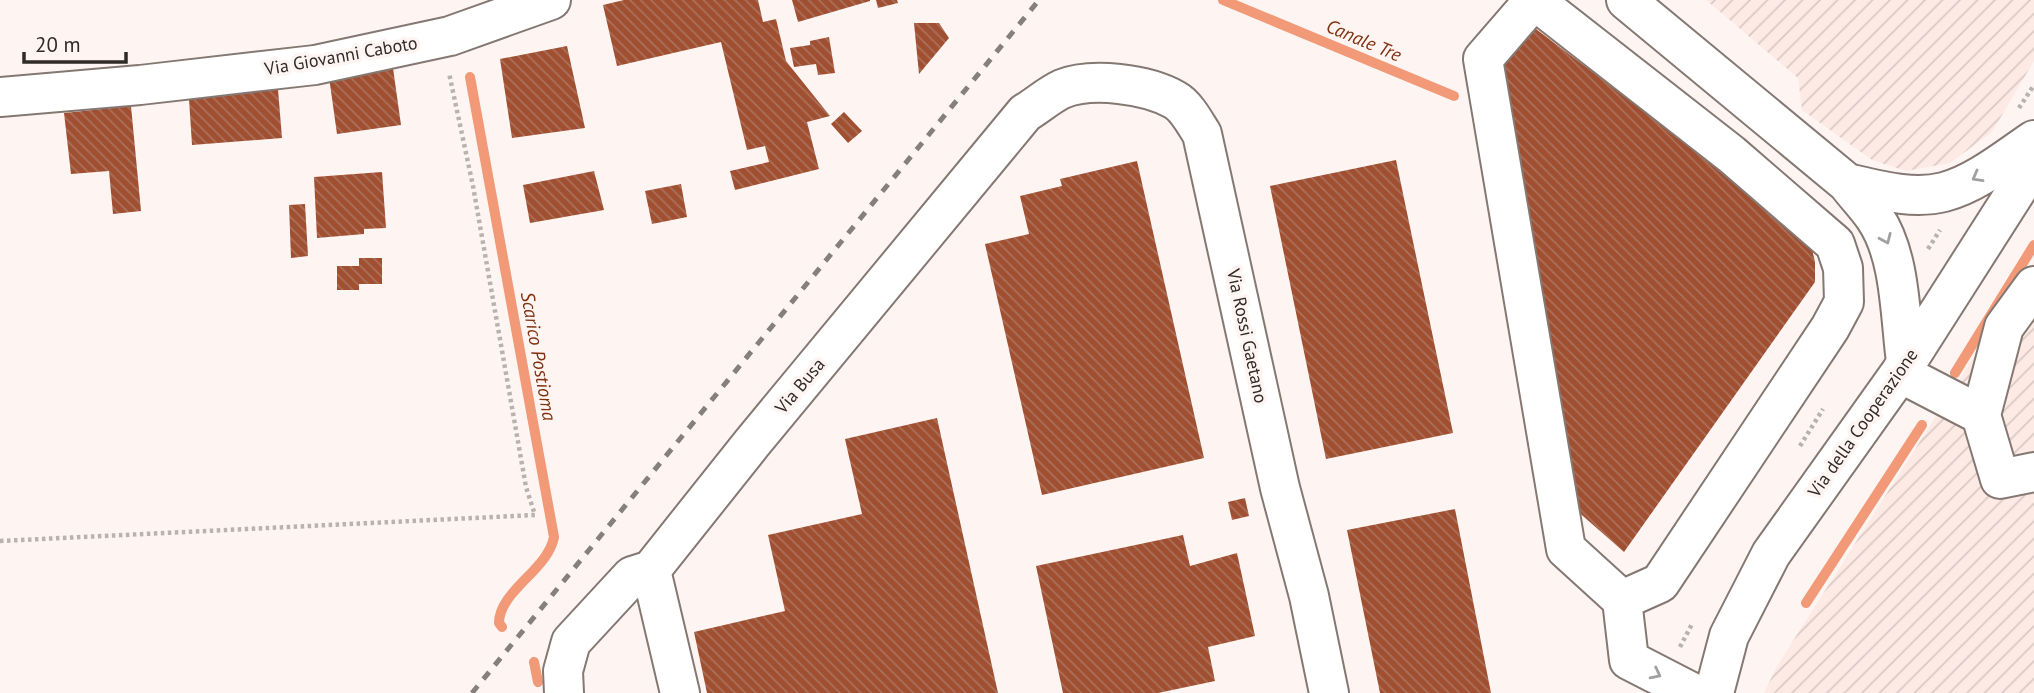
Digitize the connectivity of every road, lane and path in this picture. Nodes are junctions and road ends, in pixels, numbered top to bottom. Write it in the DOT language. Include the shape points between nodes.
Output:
graph roads {
  1 [pos="551,0"];
  2 [pos="1534,0"];
  3 [pos="1626,0"];
  4 [pos="450,36"];
  5 [pos="1062,89"];
  6 [pos="0,97"];
  7 [pos="1761,112"];
  8 [pos="2034,140"];
  9 [pos="1731,154"];
  10 [pos="2034,163"];
  11 [pos="1847,183"];
  12 [pos="1943,225"];
  13 [pos="1921,259"];
  14 [pos="2034,286"];
  15 [pos="1903,368"];
  16 [pos="1981,415"];
  17 [pos="2034,472"];
  18 [pos="0,541"];
  19 [pos="651,569"];
  20 [pos="1622,600"];
  21 [pos="564,693"];
  22 [pos="680,693"];
  23 [pos="1329,693"];
  24 [pos="1693,693"];
  25 [pos="1714,693"];
  1 -- 4 [label="street, Via Giovanni Caboto"];
  2 -- 9 [label="street"];
  2 -- 20 [label="street" via="1483,59 1566,549"];
  3 -- 7 [label="street"];
  4 -- 6 [label="street, Via Giovanni Caboto" via="315,65"];
  4 -- 18 [label="path" via="448,71 526,487 536,515"];
  5 -- 19 [label="street, Via Busa" via="1025,113"];
  5 -- 23 [label="street, Via Rossi Gaetano" via="1107,84 1147,89 1177,101 1202,134"];
  7 -- 9 [label="street"];
  7 -- 11 [label="street"];
  8 -- 11 [label="street, one-way" via="1944,192 1890,193"];
  9 -- 20 [label="street" via="1835,244 1843,268 1844,302 1660,583"];
  10 -- 15 [label="street, Via della Cooperazione"];
  11 -- 15 [label="street, one-way" via="1876,218 1895,265"];
  12 -- 13 [label="path"];
  14 -- 16 [label="street" via="2004,327"];
  15 -- 16 [label="street"];
  15 -- 25 [label="street, Via della Cooperazione" via="1771,554 1729,636"];
  16 -- 17 [label="street" via="2000,479"];
  19 -- 21 [label="street, Via Busa" via="632,576 571,642 563,671"];
  19 -- 22 [label="street"];
  20 -- 24 [label="street, one-way" via="1629,660"];
}
